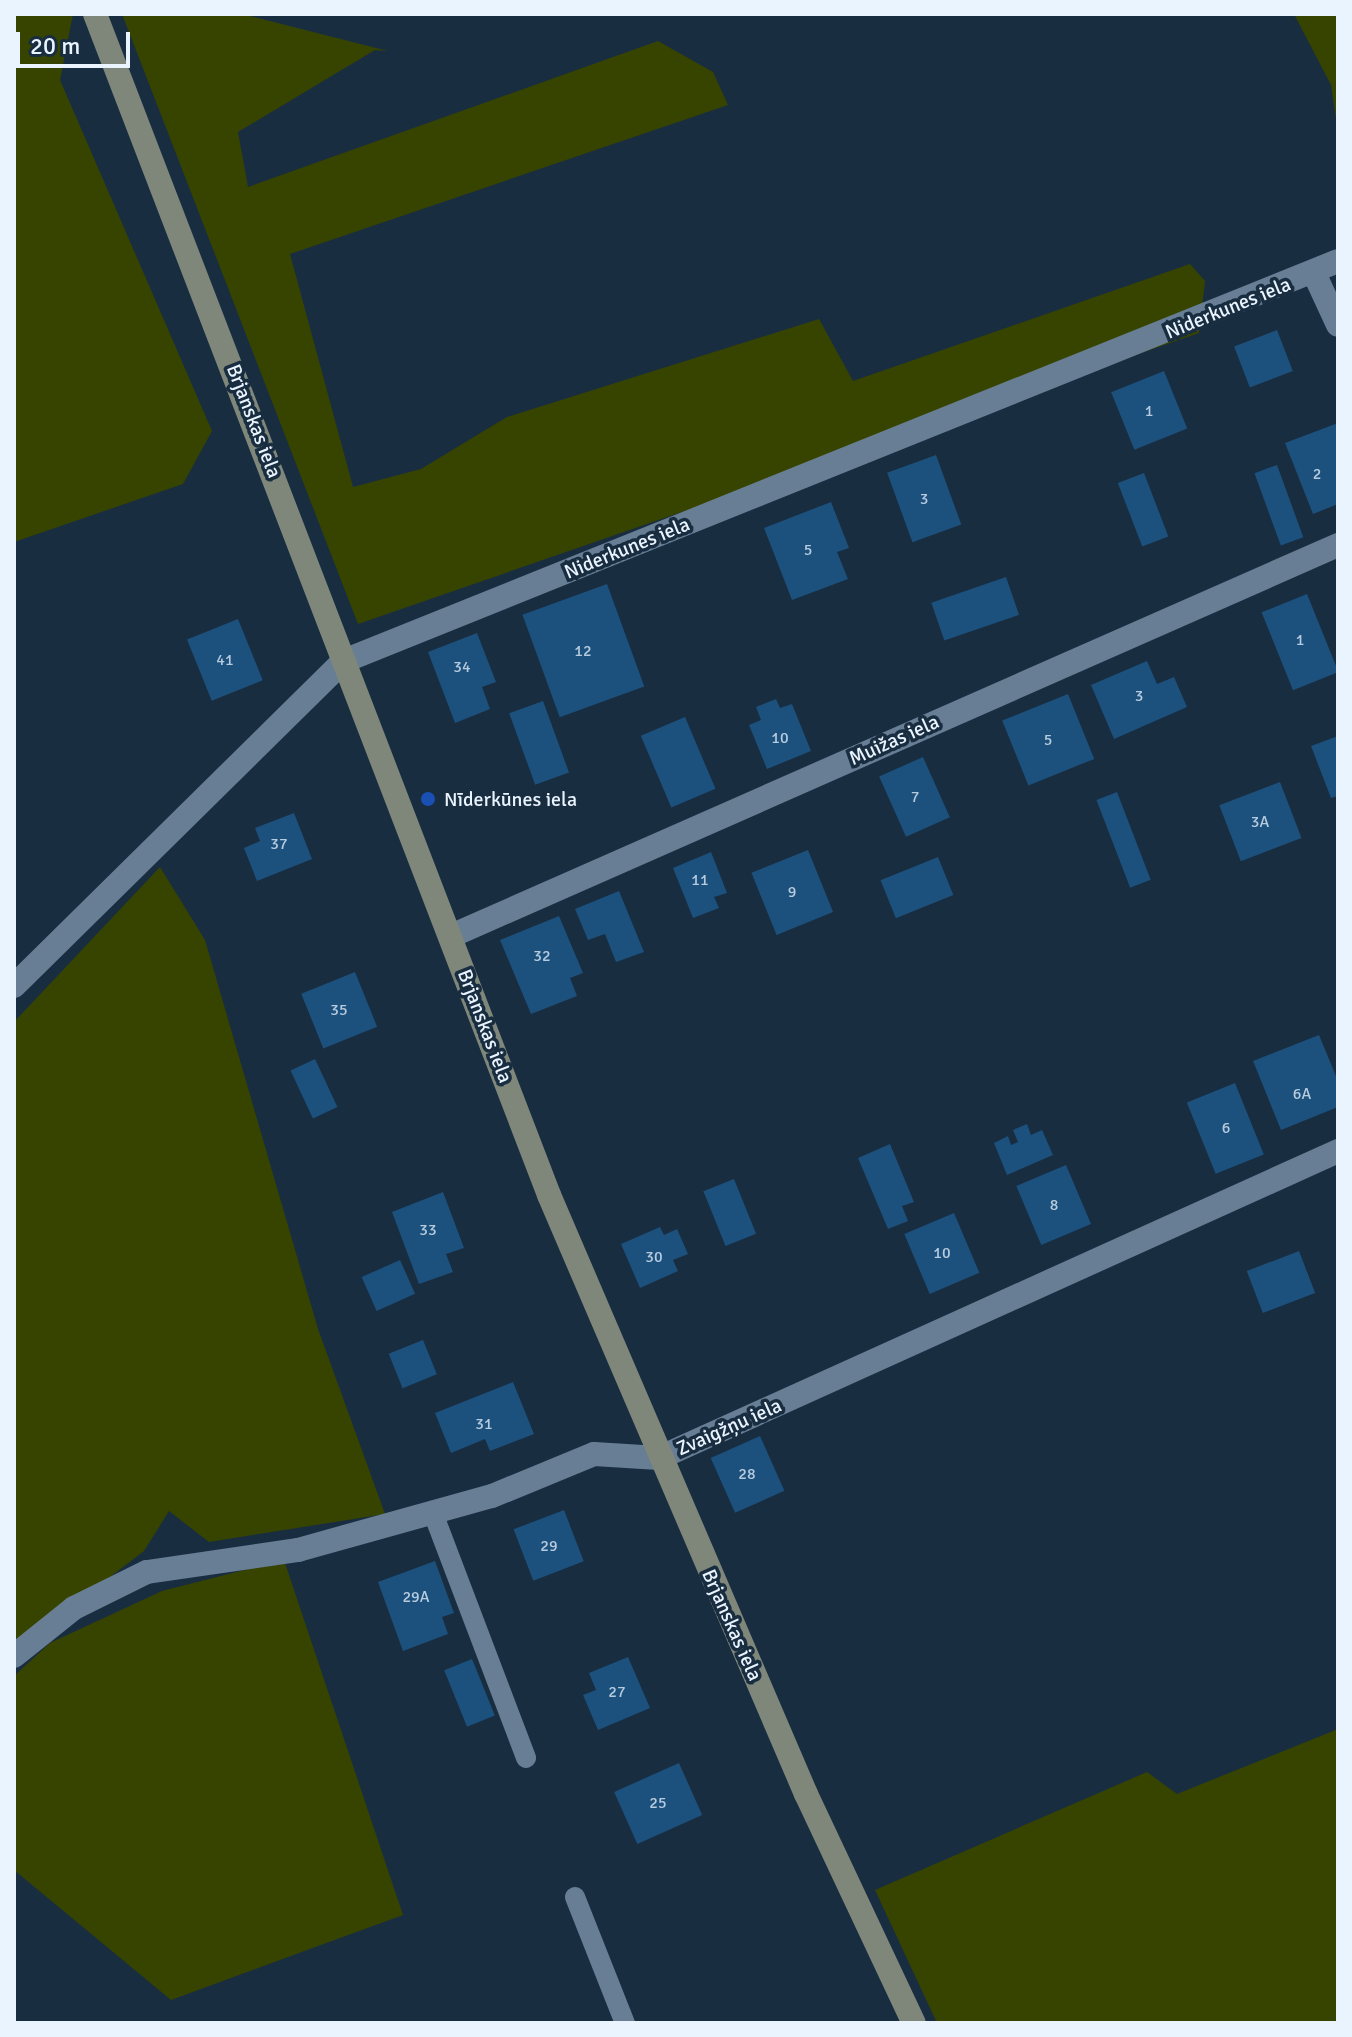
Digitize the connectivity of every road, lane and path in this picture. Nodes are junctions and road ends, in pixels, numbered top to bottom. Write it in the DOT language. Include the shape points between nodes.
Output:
graph roads {
  1 [pos="95,14"];
  2 [pos="1338,261"];
  3 [pos="1314,273"];
  4 [pos="1338,325"];
  5 [pos="1338,545"];
  6 [pos="344,661"];
  7 [pos="451,936"];
  8 [pos="14,986"];
  9 [pos="1338,1151"];
  10 [pos="659,1458"];
  11 [pos="433,1513"];
  12 [pos="14,1656"];
  13 [pos="526,1758"];
  14 [pos="575,1897"];
  15 [pos="625,2023"];
  16 [pos="914,2023"];
  1 -- 6 [label="main road, Brjanskas iela"];
  2 -- 3 [label="street, Niderkunes iela"];
  3 -- 4 [label="street"];
  3 -- 6 [label="street, Niderkunes iela"];
  5 -- 7 [label="street, Muižas iela"];
  6 -- 7 [label="main road, Brjanskas iela"];
  6 -- 8 [label="street, Niderkunes iela"];
  7 -- 10 [label="main road, Brjanskas iela"];
  9 -- 10 [label="street, Zvaigžņu iela"];
  10 -- 11 [label="street, Zvaigžņu iela" via="594,1454"];
  10 -- 16 [label="main road, Brjanskas iela"];
  11 -- 12 [label="street, Zvaigžņu iela" via="298,1550 147,1572 74,1608"];
  11 -- 13 [label="lane"];
  14 -- 15 [label="lane"];
}
